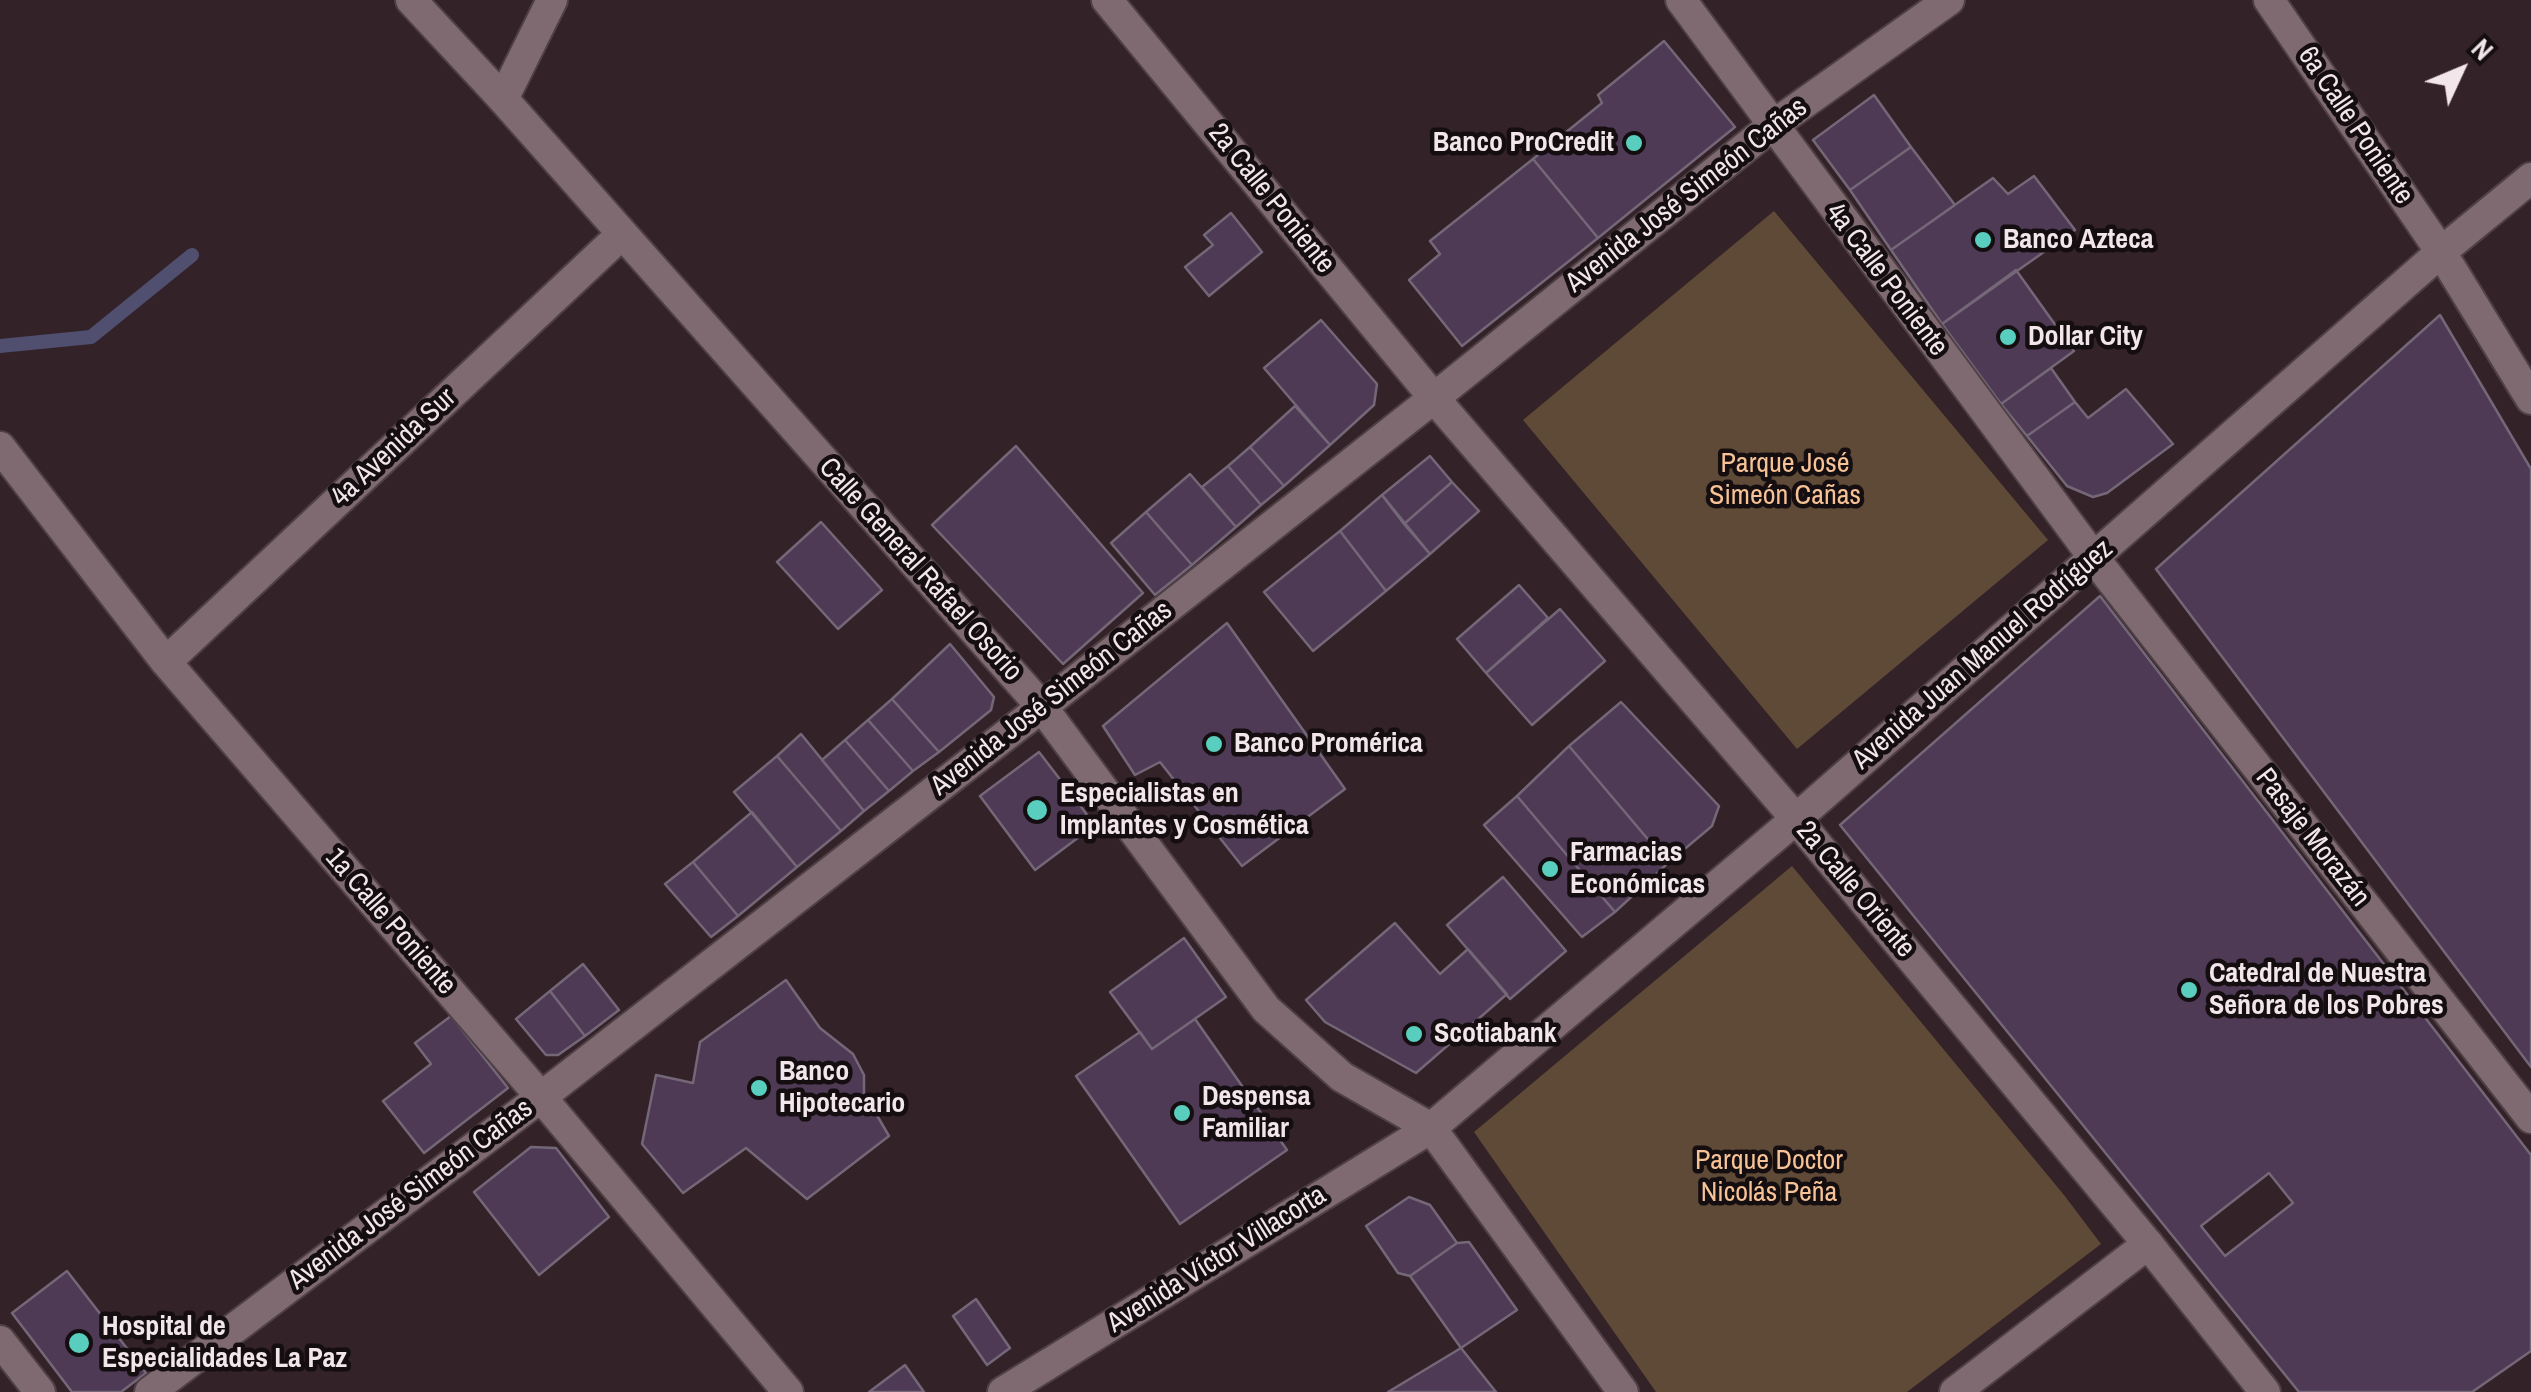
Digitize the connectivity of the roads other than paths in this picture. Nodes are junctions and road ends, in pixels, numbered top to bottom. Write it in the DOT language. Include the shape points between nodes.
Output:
graph roads {
  1 [pos="552,0"];
  2 [pos="1107,0"];
  3 [pos="1682,0"];
  4 [pos="1949,0"];
  5 [pos="2269,0"];
  6 [pos="422,3"];
  7 [pos="503,98"];
  8 [pos="1772,126"];
  9 [pos="2531,178"];
  10 [pos="621,234"];
  11 [pos="2440,252"];
  12 [pos="1434,398"];
  13 [pos="2531,399"];
  14 [pos="0,447"];
  15 [pos="2094,558"];
  16 [pos="166,662"];
  17 [pos="1042,707"];
  18 [pos="1796,819"];
  19 [pos="541,1097"];
  20 [pos="2531,1118"];
  21 [pos="1432,1128"];
  22 [pos="2148,1244"];
  23 [pos="0,1342"];
  24 [pos="40,1392"];
  25 [pos="150,1392"];
  26 [pos="788,1392"];
  27 [pos="1003,1392"];
  28 [pos="1623,1392"];
  29 [pos="1956,1392"];
  30 [pos="2265,1392"];
  1 -- 7 [label="main road"];
  2 -- 12 [label="main road, 2a Calle Poniente"];
  3 -- 8 [label="main road, 4a Calle Poniente"];
  4 -- 8 [label="main road, Avenida José Simeón Cañas"];
  5 -- 11 [label="main road, 6a Calle Poniente"];
  6 -- 7 [label="main road, Calle General Rafael Osorio"];
  7 -- 10 [label="main road, Calle General Rafael Osorio"];
  8 -- 12 [label="main road, Avenida José Simeón Cañas"];
  8 -- 15 [label="main road, 4a Calle Poniente"];
  9 -- 11 [label="main road, Avenida Juan Manuel Rodríguez"];
  10 -- 16 [label="main road, 4a Avenida Sur"];
  10 -- 17 [label="main road, Calle General Rafael Osorio"];
  11 -- 13 [label="main road, 6a Calle Poniente"];
  11 -- 15 [label="main road, Avenida Juan Manuel Rodríguez"];
  12 -- 17 [label="main road, Avenida José Simeón Cañas"];
  12 -- 18 [label="main road, 2a Calle Oriente"];
  14 -- 16 [label="main road, 1a Calle Poniente"];
  15 -- 18 [label="main road, Avenida Juan Manuel Rodríguez"];
  15 -- 20 [label="main road, Pasaje Morazán"];
  16 -- 19 [label="main road, 1a Calle Poniente"];
  17 -- 19 [label="main road, Avenida José Simeón Cañas"];
  17 -- 21 [label="main road, Calle General Rafael Osorio" via="1266,1009 1342,1078"];
  18 -- 21 [label="main road, Avenida Juan Manuel Rodríguez"];
  18 -- 22 [label="main road, 2a Calle Oriente"];
  19 -- 25 [label="main road, Avenida José Simeón Cañas"];
  19 -- 26 [label="main road, 1a Calle Poniente"];
  21 -- 27 [label="main road, Avenida Víctor Villacorta"];
  21 -- 28 [label="main road"];
  22 -- 29 [label="main road"];
  22 -- 30 [label="main road, 2a Calle Oriente"];
  23 -- 24 [label="main road"];
}
